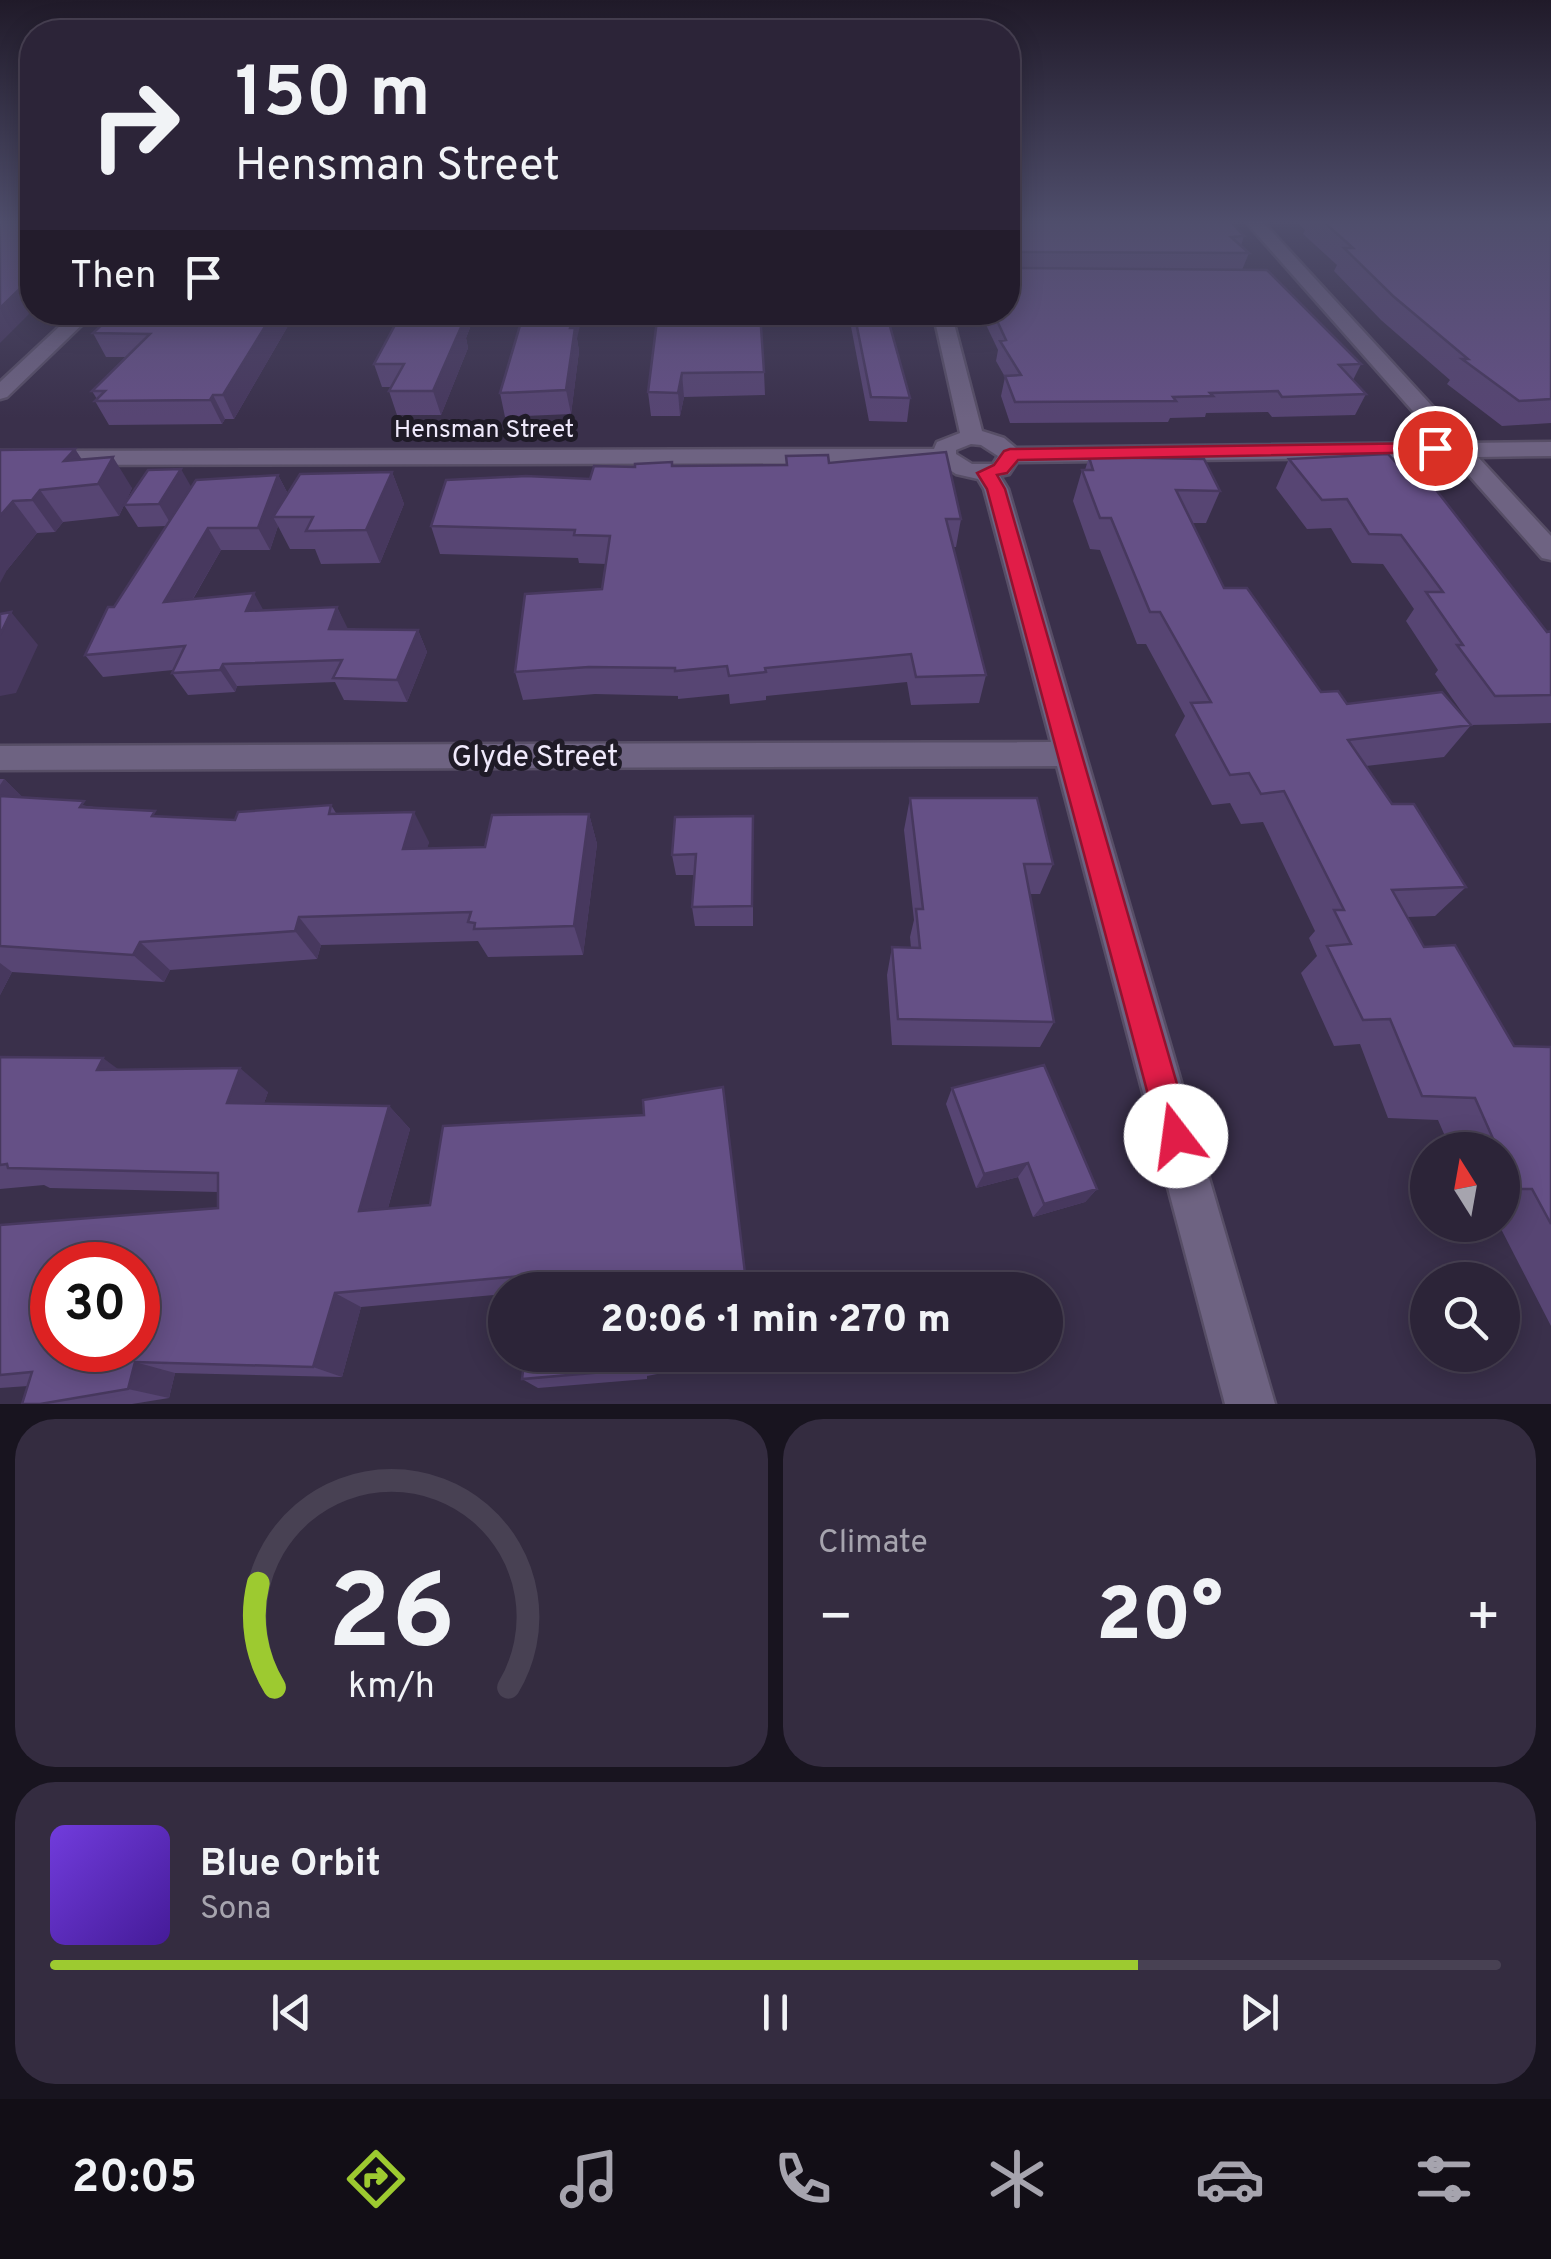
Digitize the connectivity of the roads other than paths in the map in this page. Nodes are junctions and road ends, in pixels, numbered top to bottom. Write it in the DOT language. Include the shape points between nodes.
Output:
graph roads {
  1 [pos="1314,288"];
  2 [pos="72,325"];
  3 [pos="945,325"];
  4 [pos="0,393"];
  5 [pos="972,436"];
  6 [pos="1458,448"];
  7 [pos="1551,450"];
  8 [pos="8,455"];
  9 [pos="945,456"];
  10 [pos="998,464"];
  11 [pos="1551,552"];
  12 [pos="1070,754"];
  13 [pos="0,758"];
  14 [pos="1250,1404"];
  1 -- 6 [label="street"];
  2 -- 4 [label="street"];
  3 -- 5 [label="street"];
  5 -- 9 [label="street" via="956,439"];
  5 -- 10 [label="street, Hensman Street" via="994,440"];
  6 -- 7 [label="street, Hensman Street"];
  6 -- 10 [label="street, Hensman Street"];
  6 -- 11 [label="street"];
  8 -- 9 [label="street, Hensman Street"];
  9 -- 10 [label="street, Hensman Street" via="965,470"];
  10 -- 12 [label="street" via="996,489"];
  12 -- 13 [label="street, Glyde Street"];
  12 -- 14 [label="street"];
}
